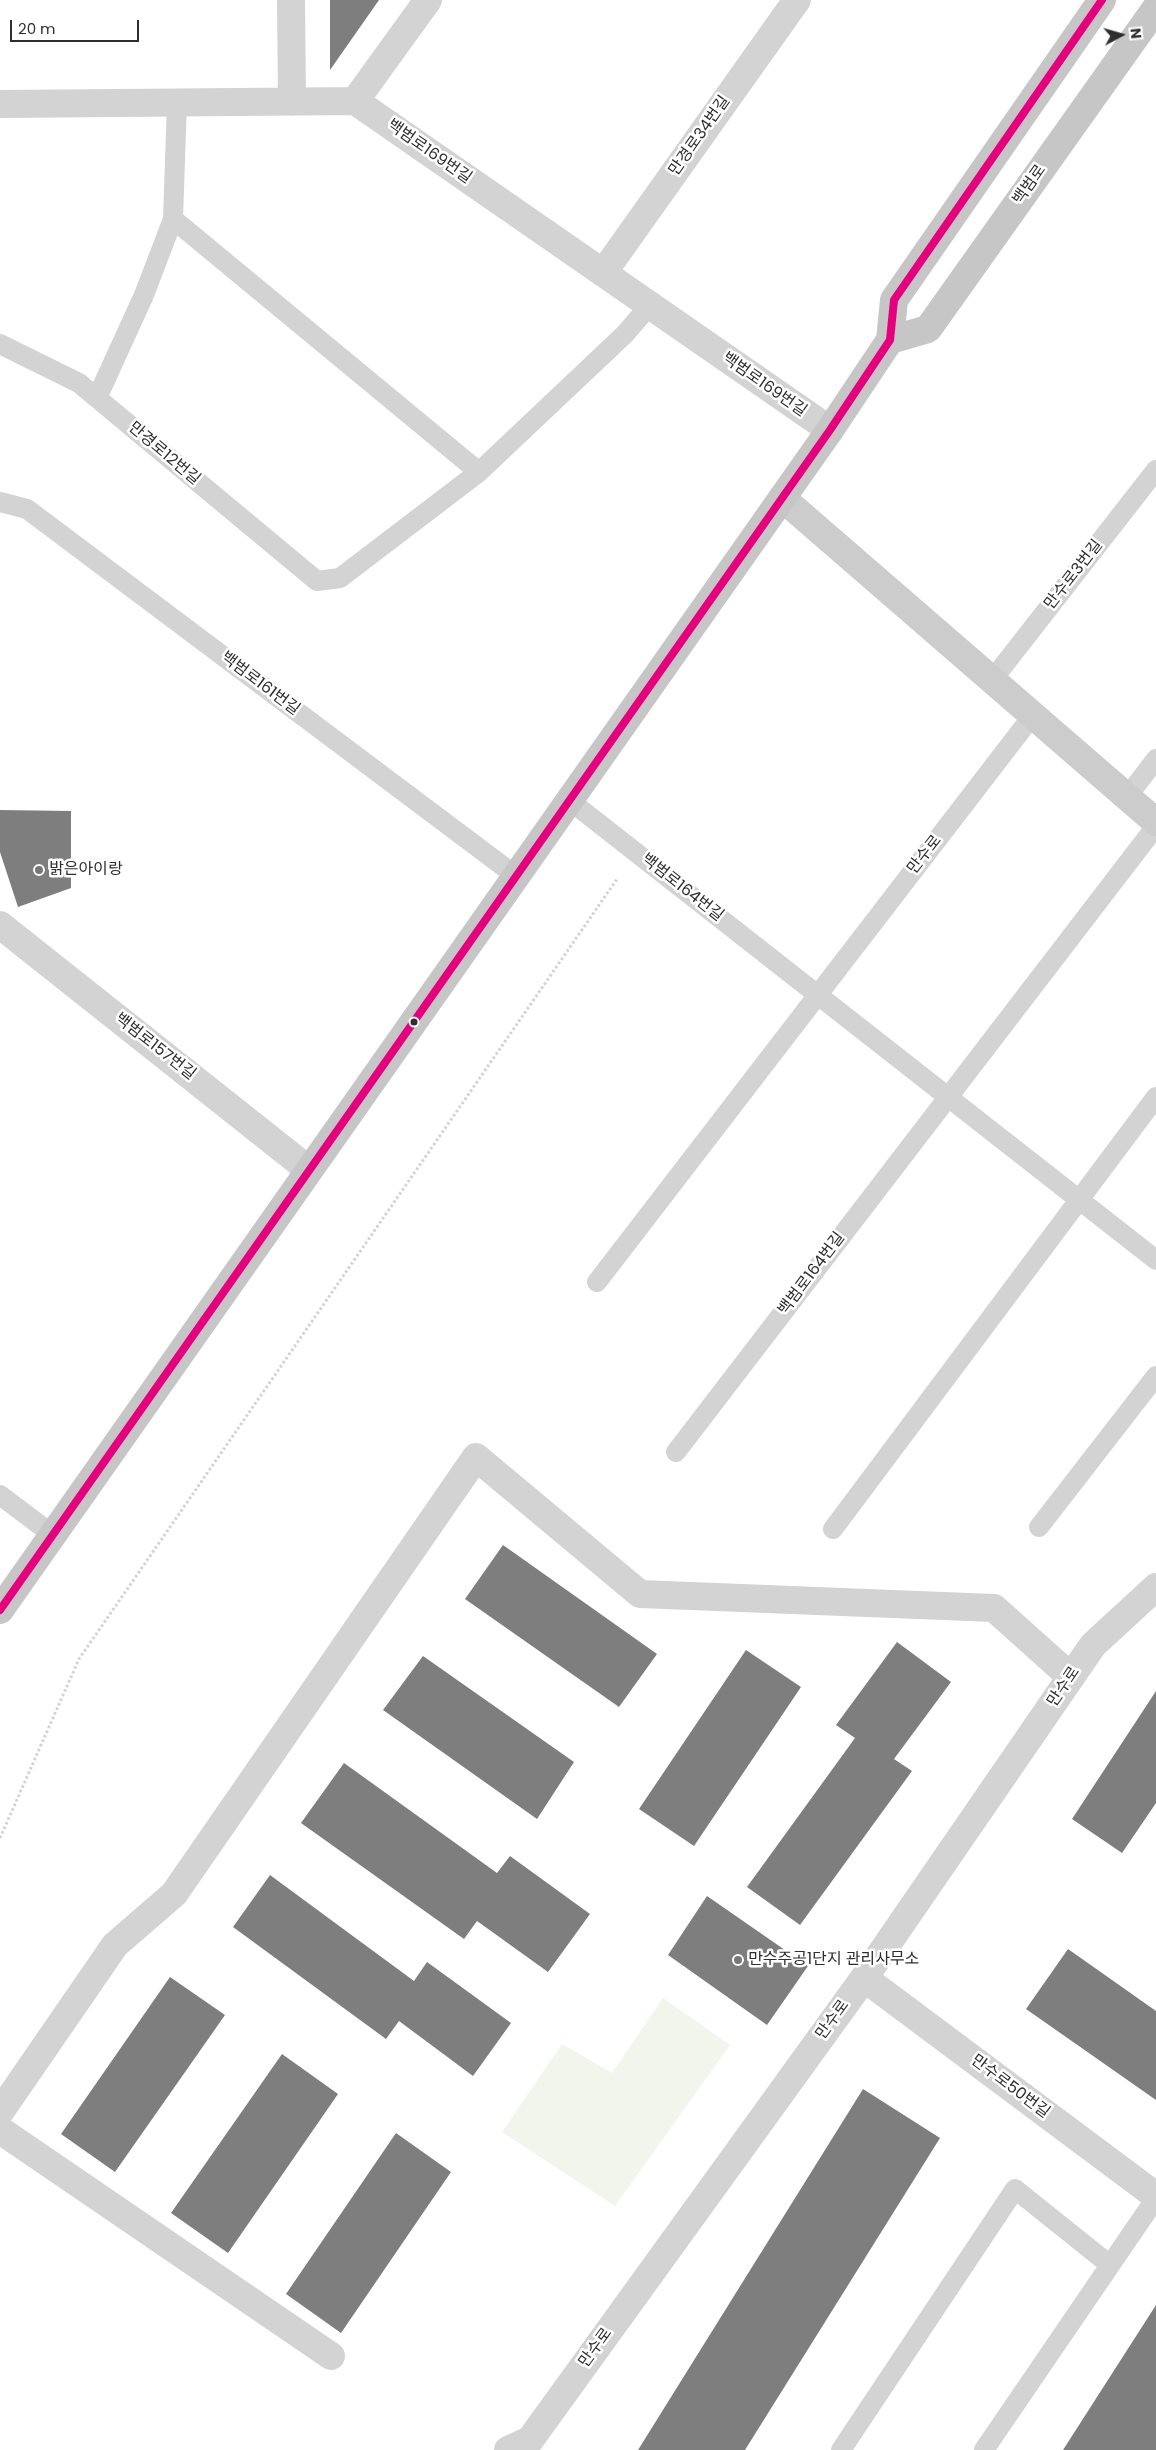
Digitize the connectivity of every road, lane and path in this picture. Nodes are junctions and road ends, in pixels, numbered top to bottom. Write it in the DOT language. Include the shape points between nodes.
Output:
graph roads {
  1 [pos="291,0"];
  2 [pos="428,0"];
  3 [pos="797,0"];
  4 [pos="1102,0"];
  5 [pos="1156,8"];
  6 [pos="355,101"];
  7 [pos="177,102"];
  8 [pos="292,102"];
  9 [pos="0,104"];
  10 [pos="173,219"];
  11 [pos="603,273"];
  12 [pos="650,305"];
  13 [pos="890,340"];
  14 [pos="0,344"];
  15 [pos="97,398"];
  16 [pos="830,430"];
  17 [pos="1156,470"];
  18 [pos="479,472"];
  19 [pos="782,498"];
  20 [pos="0,502"];
  21 [pos="993,679"];
  22 [pos="1033,715"];
  23 [pos="1156,759"];
  24 [pos="1127,797"];
  25 [pos="569,800"];
  26 [pos="1156,822"];
  27 [pos="1156,826"];
  28 [pos="516,876"];
  29 [pos="617,879"];
  30 [pos="0,925"];
  31 [pos="818,994"];
  32 [pos="948,1096"];
  33 [pos="1156,1097"];
  34 [pos="309,1170"];
  35 [pos="1079,1200"];
  36 [pos="1156,1260"];
  37 [pos="597,1282"];
  38 [pos="1156,1376"];
  39 [pos="676,1452"];
  40 [pos="0,1494"];
  41 [pos="1039,1527"];
  42 [pos="833,1528"];
  43 [pos="53,1535"];
  44 [pos="1156,1587"];
  45 [pos="0,1610"];
  46 [pos="1071,1677"];
  47 [pos="0,1838"];
  48 [pos="864,1978"];
  49 [pos="0,2112"];
  50 [pos="0,2130"];
  51 [pos="1156,2197"];
  52 [pos="1110,2266"];
  53 [pos="331,2356"];
  54 [pos="508,2450"];
  55 [pos="842,2450"];
  56 [pos="984,2450"];
  1 -- 8 [label="street"];
  2 -- 6 [label="street"];
  3 -- 11 [label="street, 만경로34번길"];
  4 -- 13 [label="main road" via="894,300"];
  5 -- 13 [label="main road, 백범로" via="928,329"];
  6 -- 8 [label="street"];
  6 -- 11 [label="street, 백범로169번길"];
  7 -- 8 [label="street"];
  7 -- 9 [label="street"];
  7 -- 10 [label="lane"];
  10 -- 15 [label="lane" via="144,295"];
  10 -- 18 [label="lane"];
  11 -- 12 [label="street, 백범로169번길"];
  12 -- 16 [label="street, 백범로169번길"];
  12 -- 18 [label="lane" via="626,334"];
  13 -- 16 [label="main road"];
  14 -- 15 [label="lane, 만경로12번길" via="78,383"];
  15 -- 18 [label="lane, 만경로12번길" via="317,581 340,578"];
  16 -- 19 [label="main road"];
  17 -- 21 [label="lane, 만수로3번길"];
  19 -- 21 [label="street"];
  19 -- 25 [label="main road"];
  20 -- 28 [label="lane, 백범로161번길" via="27,509"];
  21 -- 22 [label="street"];
  22 -- 24 [label="street"];
  22 -- 31 [label="lane, 만수로"];
  23 -- 24 [label="lane"];
  24 -- 26 [label="street"];
  25 -- 28 [label="main road"];
  25 -- 31 [label="lane, 백범로164번길"];
  27 -- 32 [label="lane"];
  28 -- 34 [label="main road"];
  29 -- 47 [label="path" via="79,1659"];
  30 -- 34 [label="street, 백범로157번길"];
  31 -- 32 [label="lane, 백범로164번길"];
  31 -- 37 [label="lane"];
  32 -- 35 [label="lane, 백범로164번길"];
  32 -- 39 [label="lane, 백범로164번길"];
  33 -- 35 [label="lane"];
  34 -- 43 [label="main road"];
  35 -- 36 [label="lane, 백범로164번길"];
  35 -- 42 [label="lane"];
  38 -- 41 [label="lane"];
  40 -- 43 [label="lane"];
  43 -- 45 [label="main road"];
  44 -- 46 [label="street, 만수로" via="1093,1645"];
  46 -- 48 [label="street, 만수로"];
  46 -- 49 [label="street" via="994,1608 640,1594 476,1457 174,1894 114,1945"];
  48 -- 51 [label="street, 만수로50번길"];
  48 -- 54 [label="street, 만수로" via="530,2440"];
  50 -- 53 [label="street"];
  51 -- 52 [label="lane"];
  52 -- 55 [label="lane" via="1015,2189"];
  52 -- 56 [label="lane"];
}
